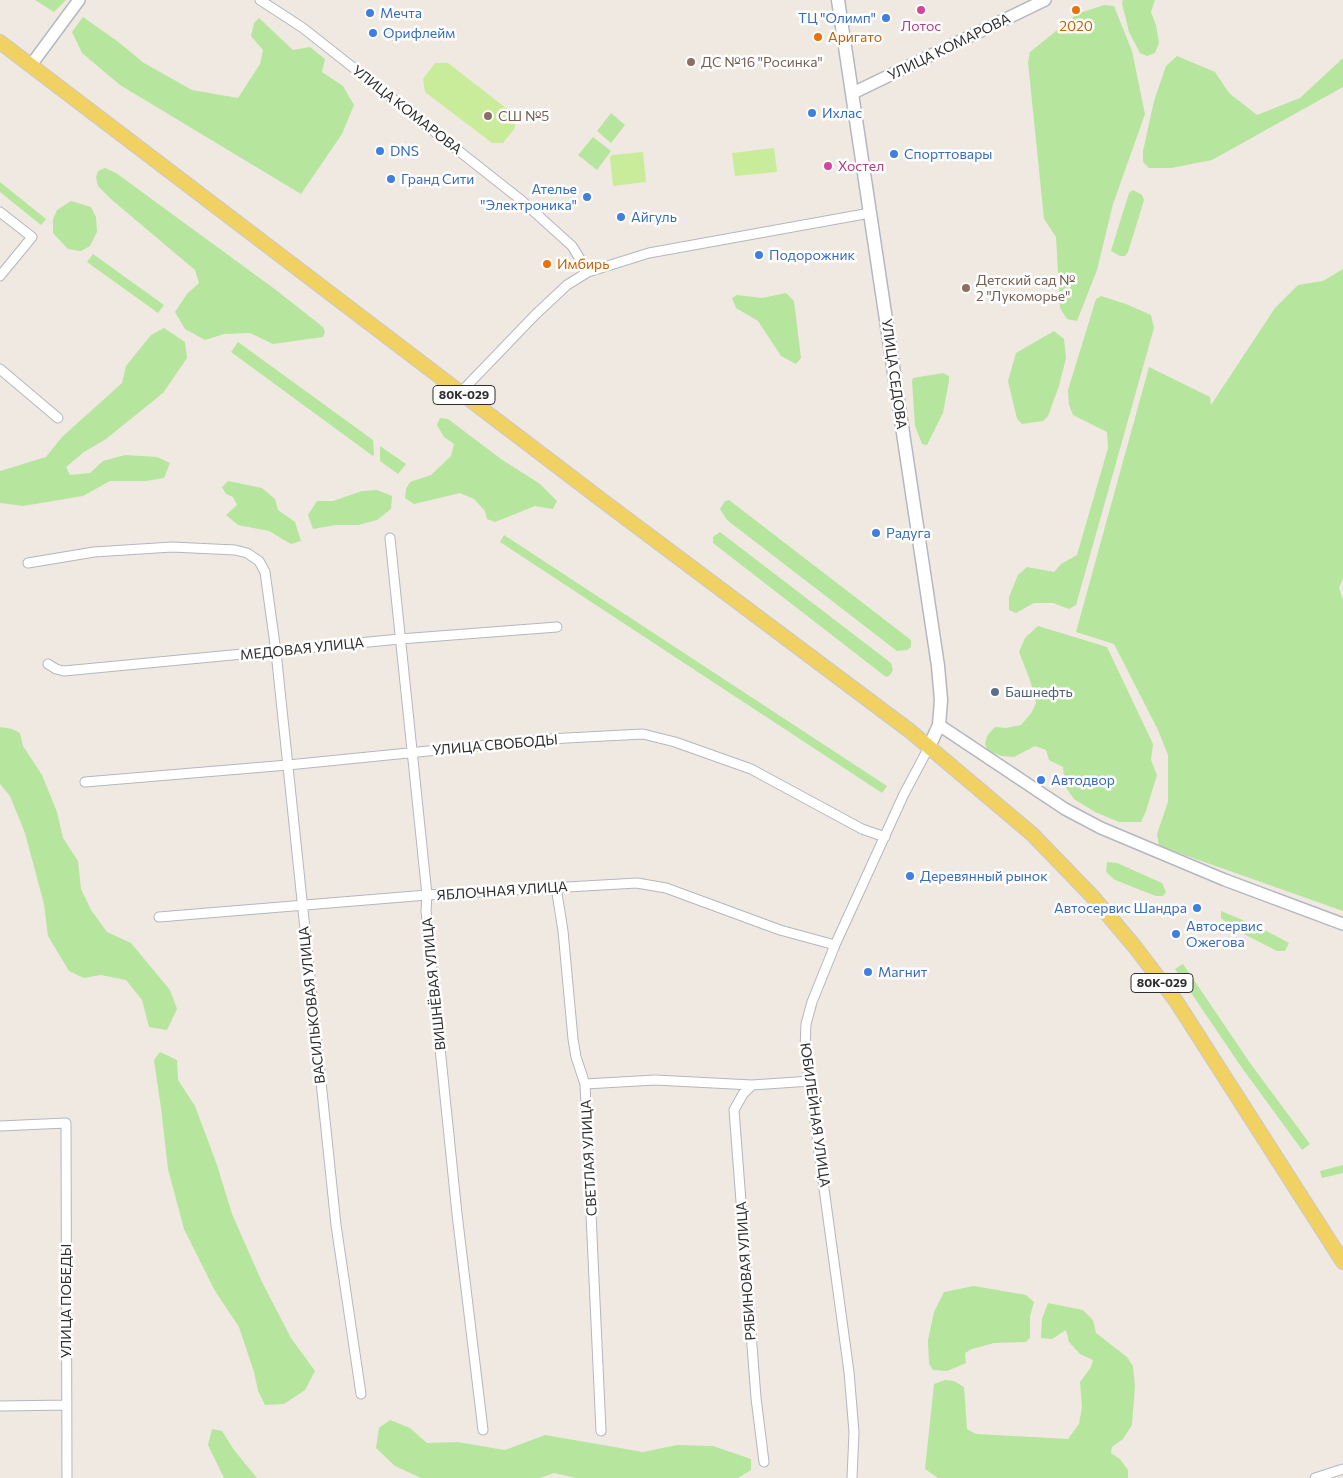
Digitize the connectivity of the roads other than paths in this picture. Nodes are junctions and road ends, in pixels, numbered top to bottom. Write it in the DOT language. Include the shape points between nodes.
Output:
graph roads {
  1 [pos="78,0"];
  2 [pos="260,0"];
  3 [pos="838,0"];
  4 [pos="1045,0"];
  5 [pos="0,42"];
  6 [pos="31,65"];
  7 [pos="852,93"];
  8 [pos="0,212"];
  9 [pos="870,213"];
  10 [pos="588,272"];
  11 [pos="0,276"];
  12 [pos="0,369"];
  13 [pos="460,392"];
  14 [pos="58,418"];
  15 [pos="390,538"];
  16 [pos="28,563"];
  17 [pos="558,627"];
  18 [pos="400,639"];
  19 [pos="276,652"];
  20 [pos="48,664"];
  21 [pos="939,725"];
  22 [pos="929,747"];
  23 [pos="412,753"];
  24 [pos="288,765"];
  25 [pos="85,782"];
  26 [pos="885,836"];
  27 [pos="556,887"];
  28 [pos="427,895"];
  29 [pos="302,906"];
  30 [pos="159,917"];
  31 [pos="1343,924"];
  32 [pos="835,945"];
  33 [pos="811,1081"];
  34 [pos="585,1084"];
  35 [pos="752,1085"];
  36 [pos="0,1126"];
  37 [pos="1343,1262"];
  38 [pos="361,1394"];
  39 [pos="67,1405"];
  40 [pos="0,1406"];
  41 [pos="483,1430"];
  42 [pos="601,1431"];
  43 [pos="764,1462"];
  44 [pos="1343,1469"];
  45 [pos="67,1478"];
  46 [pos="852,1478"];
  47 [pos="1315,1478"];
  1 -- 6 [label="street"];
  2 -- 10 [label="street, УЛИЦА КОМАРОВА" via="303,28 520,200 572,246"];
  3 -- 7 [label="main road, УЛИЦА СЕДОВА"];
  4 -- 7 [label="street, УЛИЦА КОМАРОВА"];
  5 -- 6 [label="main road, 80К-029"];
  6 -- 13 [label="main road, 80К-029"];
  7 -- 9 [label="main road, УЛИЦА СЕДОВА"];
  8 -- 11 [label="street" via="32,237"];
  9 -- 10 [label="street" via="649,253"];
  9 -- 21 [label="main road, УЛИЦА СЕДОВА" via="938,666"];
  10 -- 13 [label="street" via="567,285"];
  12 -- 14 [label="street"];
  13 -- 22 [label="main road, 80К-029"];
  15 -- 18 [label="street, ВИШНЁВАЯ УЛИЦА"];
  16 -- 19 [label="street, ВАСИЛЬКОВАЯ УЛИЦА" via="104,551 172,547 248,553 259,561 265,572"];
  17 -- 18 [label="street, МЕДОВАЯ УЛИЦА"];
  18 -- 19 [label="street, МЕДОВАЯ УЛИЦА"];
  18 -- 23 [label="street, ВИШНЁВАЯ УЛИЦА"];
  19 -- 20 [label="street, МЕДОВАЯ УЛИЦА" via="64,671"];
  19 -- 24 [label="street, ВАСИЛЬКОВАЯ УЛИЦА"];
  21 -- 22 [label="main road, УЛИЦА СЕДОВА"];
  21 -- 31 [label="street" via="1065,809 1102,828 1225,880"];
  22 -- 26 [label="street, ЮБИЛЕЙНАЯ УЛИЦА"];
  22 -- 37 [label="main road, 80К-029" via="1032,834 1092,896 1135,947 1176,1001"];
  23 -- 24 [label="street, УЛИЦА СВОБОДЫ"];
  23 -- 26 [label="street, УЛИЦА СВОБОДЫ" via="548,739 643,734 751,769 862,829"];
  23 -- 28 [label="street, ВИШНЁВАЯ УЛИЦА"];
  24 -- 25 [label="street, УЛИЦА СВОБОДЫ"];
  24 -- 29 [label="street, ВАСИЛЬКОВАЯ УЛИЦА"];
  26 -- 32 [label="street, ЮБИЛЕЙНАЯ УЛИЦА"];
  27 -- 28 [label="street, ЯБЛОЧНАЯ УЛИЦА"];
  27 -- 32 [label="street, ЯБЛОЧНАЯ УЛИЦА" via="637,883 666,888 780,930"];
  27 -- 34 [label="street, СВЕТЛАЯ УЛИЦА" via="573,1039"];
  28 -- 29 [label="street, ЯБЛОЧНАЯ УЛИЦА"];
  28 -- 41 [label="street, ВИШНЁВАЯ УЛИЦА" via="457,1214"];
  29 -- 30 [label="street, ЯБЛОЧНАЯ УЛИЦА"];
  29 -- 38 [label="street, ВАСИЛЬКОВАЯ УЛИЦА" via="336,1225"];
  32 -- 33 [label="street, ЮБИЛЕЙНАЯ УЛИЦА" via="807,1015 804,1036"];
  33 -- 35 [label="street"];
  33 -- 46 [label="street, ЮБИЛЕЙНАЯ УЛИЦА" via="849,1372 854,1432"];
  34 -- 35 [label="street" via="655,1080"];
  34 -- 42 [label="street, СВЕТЛАЯ УЛИЦА"];
  35 -- 43 [label="street, РЯБИНОВАЯ УЛИЦА" via="742,1094 734,1110 756,1398"];
  36 -- 39 [label="street, УЛИЦА ПОБЕДЫ" via="66,1123"];
  39 -- 40 [label="street"];
  39 -- 45 [label="street, УЛИЦА ПОБЕДЫ"];
  44 -- 47 [label="street"];
}
